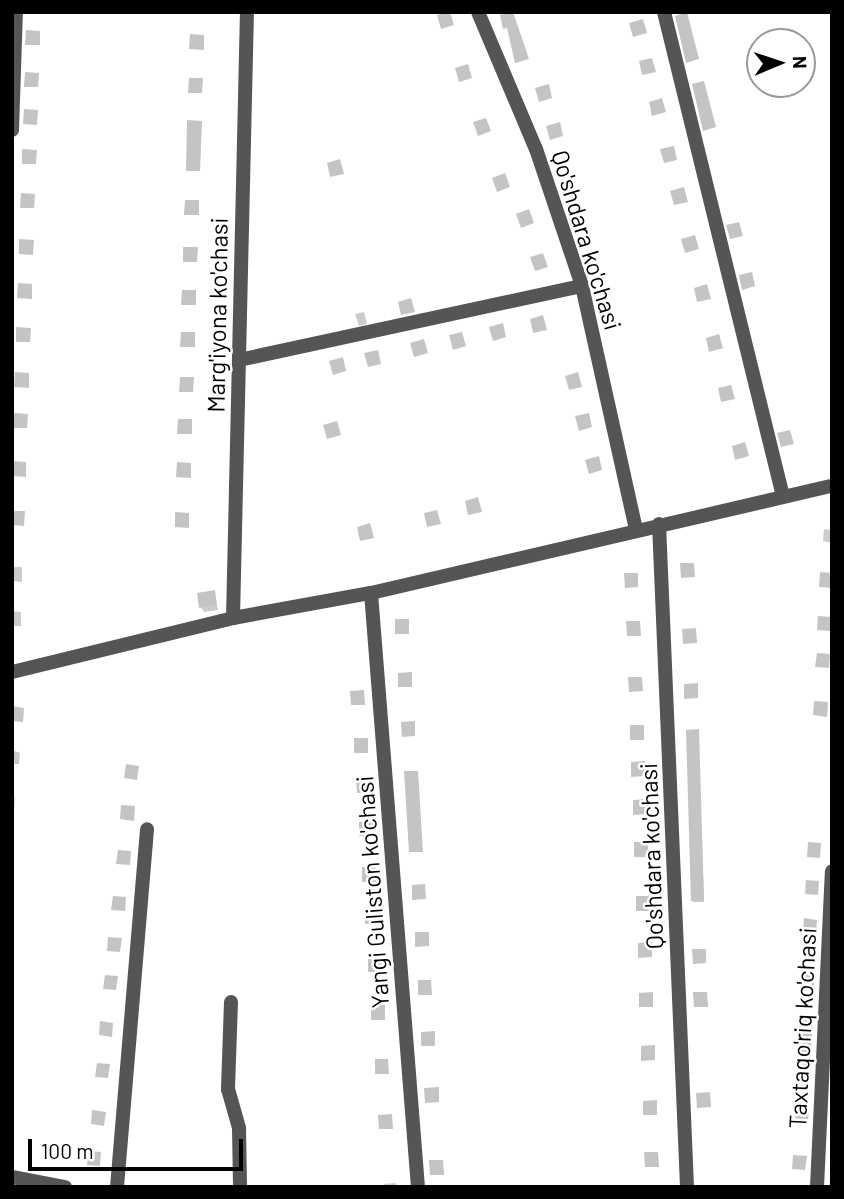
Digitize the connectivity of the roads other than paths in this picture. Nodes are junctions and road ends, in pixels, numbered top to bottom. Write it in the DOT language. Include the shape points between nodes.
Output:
graph roads {
  1 [pos="16,12"];
  2 [pos="247,12"];
  3 [pos="478,12"];
  4 [pos="664,12"];
  5 [pos="12,130"];
  6 [pos="582,286"];
  7 [pos="239,360"];
  8 [pos="832,486"];
  9 [pos="783,496"];
  10 [pos="659,524"];
  11 [pos="636,530"];
  12 [pos="371,593"];
  13 [pos="233,618"];
  14 [pos="12,672"];
  15 [pos="147,828"];
  16 [pos="832,871"];
  17 [pos="231,1002"];
  18 [pos="12,1177"];
  19 [pos="33,1184"];
  20 [pos="65,1187"];
  21 [pos="117,1187"];
  22 [pos="240,1187"];
  23 [pos="418,1187"];
  24 [pos="687,1187"];
  25 [pos="817,1187"];
  1 -- 5 [label="street"];
  2 -- 7 [label="street, Marg'iyona ko'chasi"];
  3 -- 6 [label="street, Qo'shdara ko'chasi" via="536,149"];
  4 -- 9 [label="street"];
  6 -- 7 [label="street"];
  6 -- 11 [label="street, Qo'shdara ko'chasi"];
  7 -- 13 [label="street, Marg'iyona ko'chasi"];
  8 -- 9 [label="street"];
  9 -- 10 [label="street"];
  10 -- 11 [label="street"];
  10 -- 24 [label="street, Qo'shdara ko'chasi"];
  11 -- 12 [label="street"];
  12 -- 13 [label="street"];
  12 -- 23 [label="street, Yangi Guliston ko'chasi"];
  13 -- 14 [label="street"];
  15 -- 21 [label="street"];
  16 -- 25 [label="street, Taxtaqo'riq ko'chasi"];
  17 -- 22 [label="street" via="228,1089 239,1128"];
  18 -- 19 [label="street"];
  19 -- 20 [label="street"];
}
